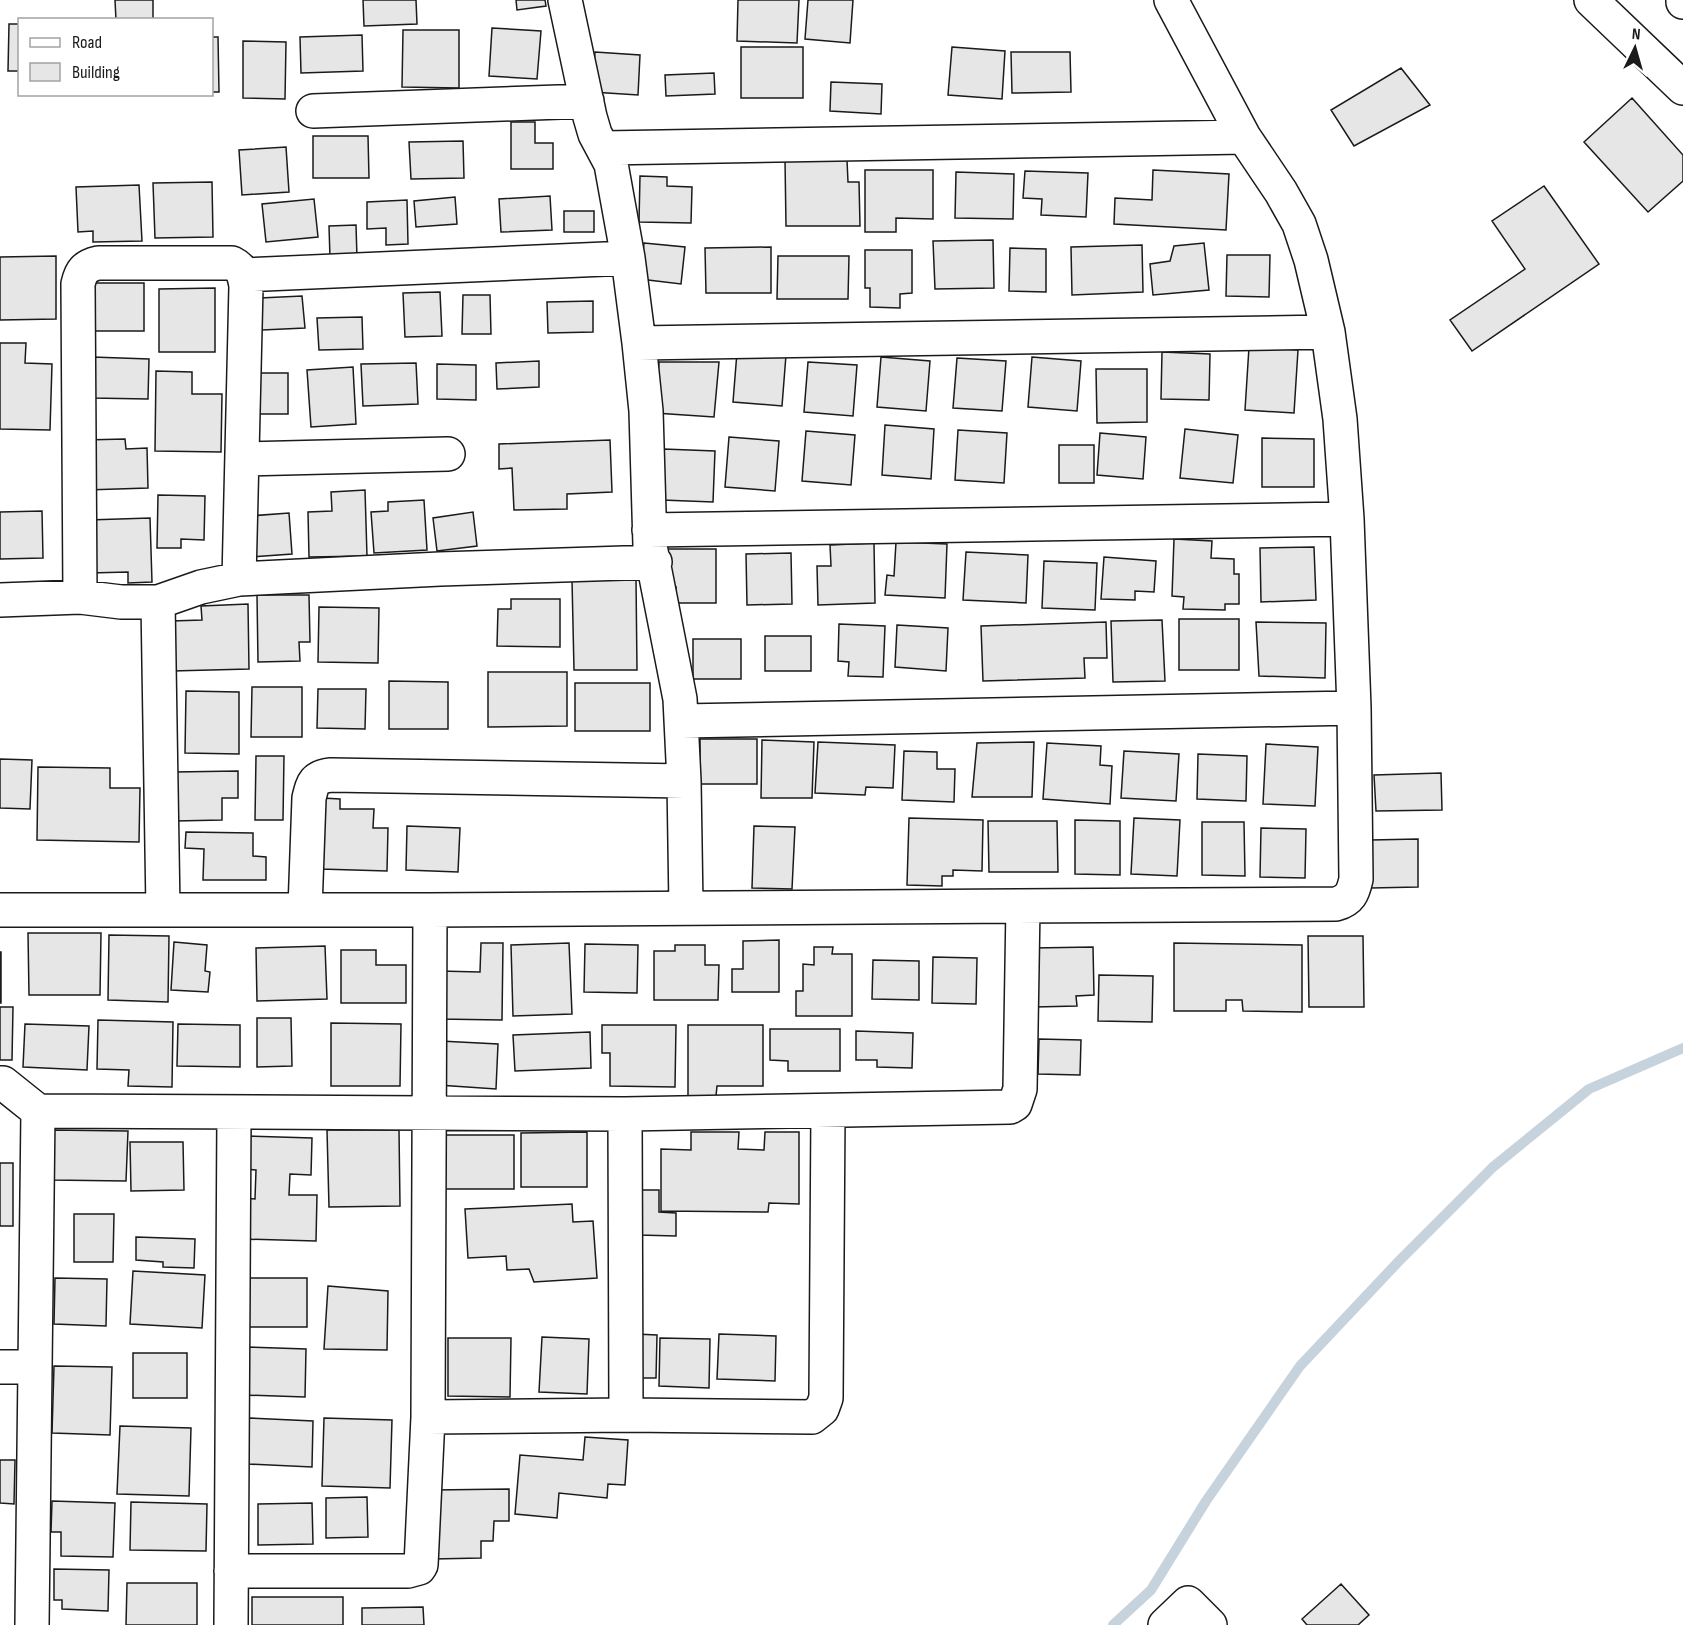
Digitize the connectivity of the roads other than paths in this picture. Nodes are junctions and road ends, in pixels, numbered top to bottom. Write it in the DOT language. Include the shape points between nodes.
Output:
graph roads {
  1 [pos="565,0"];
  2 [pos="1171,0"];
  3 [pos="1591,0"];
  4 [pos="1683,88"];
  5 [pos="586,101"];
  6 [pos="313,111"];
  7 [pos="1244,137"];
  8 [pos="604,148"];
  9 [pos="628,258"];
  10 [pos="244,275"];
  11 [pos="1328,332"];
  12 [pos="639,343"];
  13 [pos="448,454"];
  14 [pos="242,459"];
  15 [pos="1347,519"];
  16 [pos="649,530"];
  17 [pos="655,562"];
  18 [pos="239,579"];
  19 [pos="80,597"];
  20 [pos="0,600"];
  21 [pos="158,602"];
  22 [pos="1354,708"];
  23 [pos="682,721"];
  24 [pos="684,781"];
  25 [pos="1023,906"];
  26 [pos="686,907"];
  27 [pos="305,909"];
  28 [pos="0,910"];
  29 [pos="163,910"];
  30 [pos="430,910"];
  31 [pos="0,1083"];
  32 [pos="38,1111"];
  33 [pos="234,1112"];
  34 [pos="828,1112"];
  35 [pos="430,1113"];
  36 [pos="625,1114"];
  37 [pos="0,1367"];
  38 [pos="35,1367"];
  39 [pos="626,1415"];
  40 [pos="428,1417"];
  41 [pos="231,1571"];
  42 [pos="32,1625"];
  43 [pos="231,1625"];
  44 [pos="1165,1625"];
  45 [pos="1210,1625"];
  1 -- 5 [label="street"];
  2 -- 7 [label="street"];
  3 -- 4 [label="street"];
  5 -- 6 [label="street"];
  5 -- 8 [label="street"];
  7 -- 8 [label="street"];
  7 -- 11 [label="street" via="1299,224"];
  8 -- 9 [label="street" via="611,164"];
  9 -- 10 [label="street"];
  9 -- 12 [label="street"];
  10 -- 14 [label="street"];
  10 -- 19 [label="street" via="232,262 98,263 88,265 80,274"];
  11 -- 12 [label="street"];
  11 -- 15 [label="street" via="1340,419"];
  12 -- 16 [label="street" via="646,411"];
  13 -- 14 [label="street"];
  14 -- 18 [label="street"];
  15 -- 16 [label="street"];
  15 -- 22 [label="street"];
  16 -- 17 [label="street"];
  17 -- 18 [label="street"];
  17 -- 23 [label="street"];
  18 -- 21 [label="street"];
  19 -- 20 [label="street"];
  19 -- 21 [label="street"];
  21 -- 29 [label="street"];
  22 -- 23 [label="street"];
  22 -- 25 [label="street" via="1356,879 1354,891 1343,902"];
  23 -- 24 [label="street"];
  24 -- 26 [label="street"];
  24 -- 27 [label="street" via="320,776 309,798"];
  25 -- 26 [label="street"];
  25 -- 34 [label="street" via="1020,1089 1015,1104"];
  26 -- 30 [label="street"];
  27 -- 29 [label="street"];
  27 -- 30 [label="street"];
  28 -- 29 [label="street"];
  30 -- 35 [label="street"];
  31 -- 32 [label="street"];
  32 -- 33 [label="street"];
  32 -- 38 [label="street"];
  33 -- 35 [label="street"];
  33 -- 41 [label="street"];
  34 -- 36 [label="street"];
  34 -- 39 [label="street" via="826,1398 822,1409 812,1417"];
  35 -- 36 [label="street"];
  35 -- 40 [label="street"];
  36 -- 39 [label="street"];
  37 -- 38 [label="street"];
  38 -- 42 [label="street"];
  39 -- 40 [label="street"];
  40 -- 41 [label="street" via="419,1568"];
  41 -- 43 [label="street"];
  44 -- 45 [label="street" via="1188,1603"];
}
